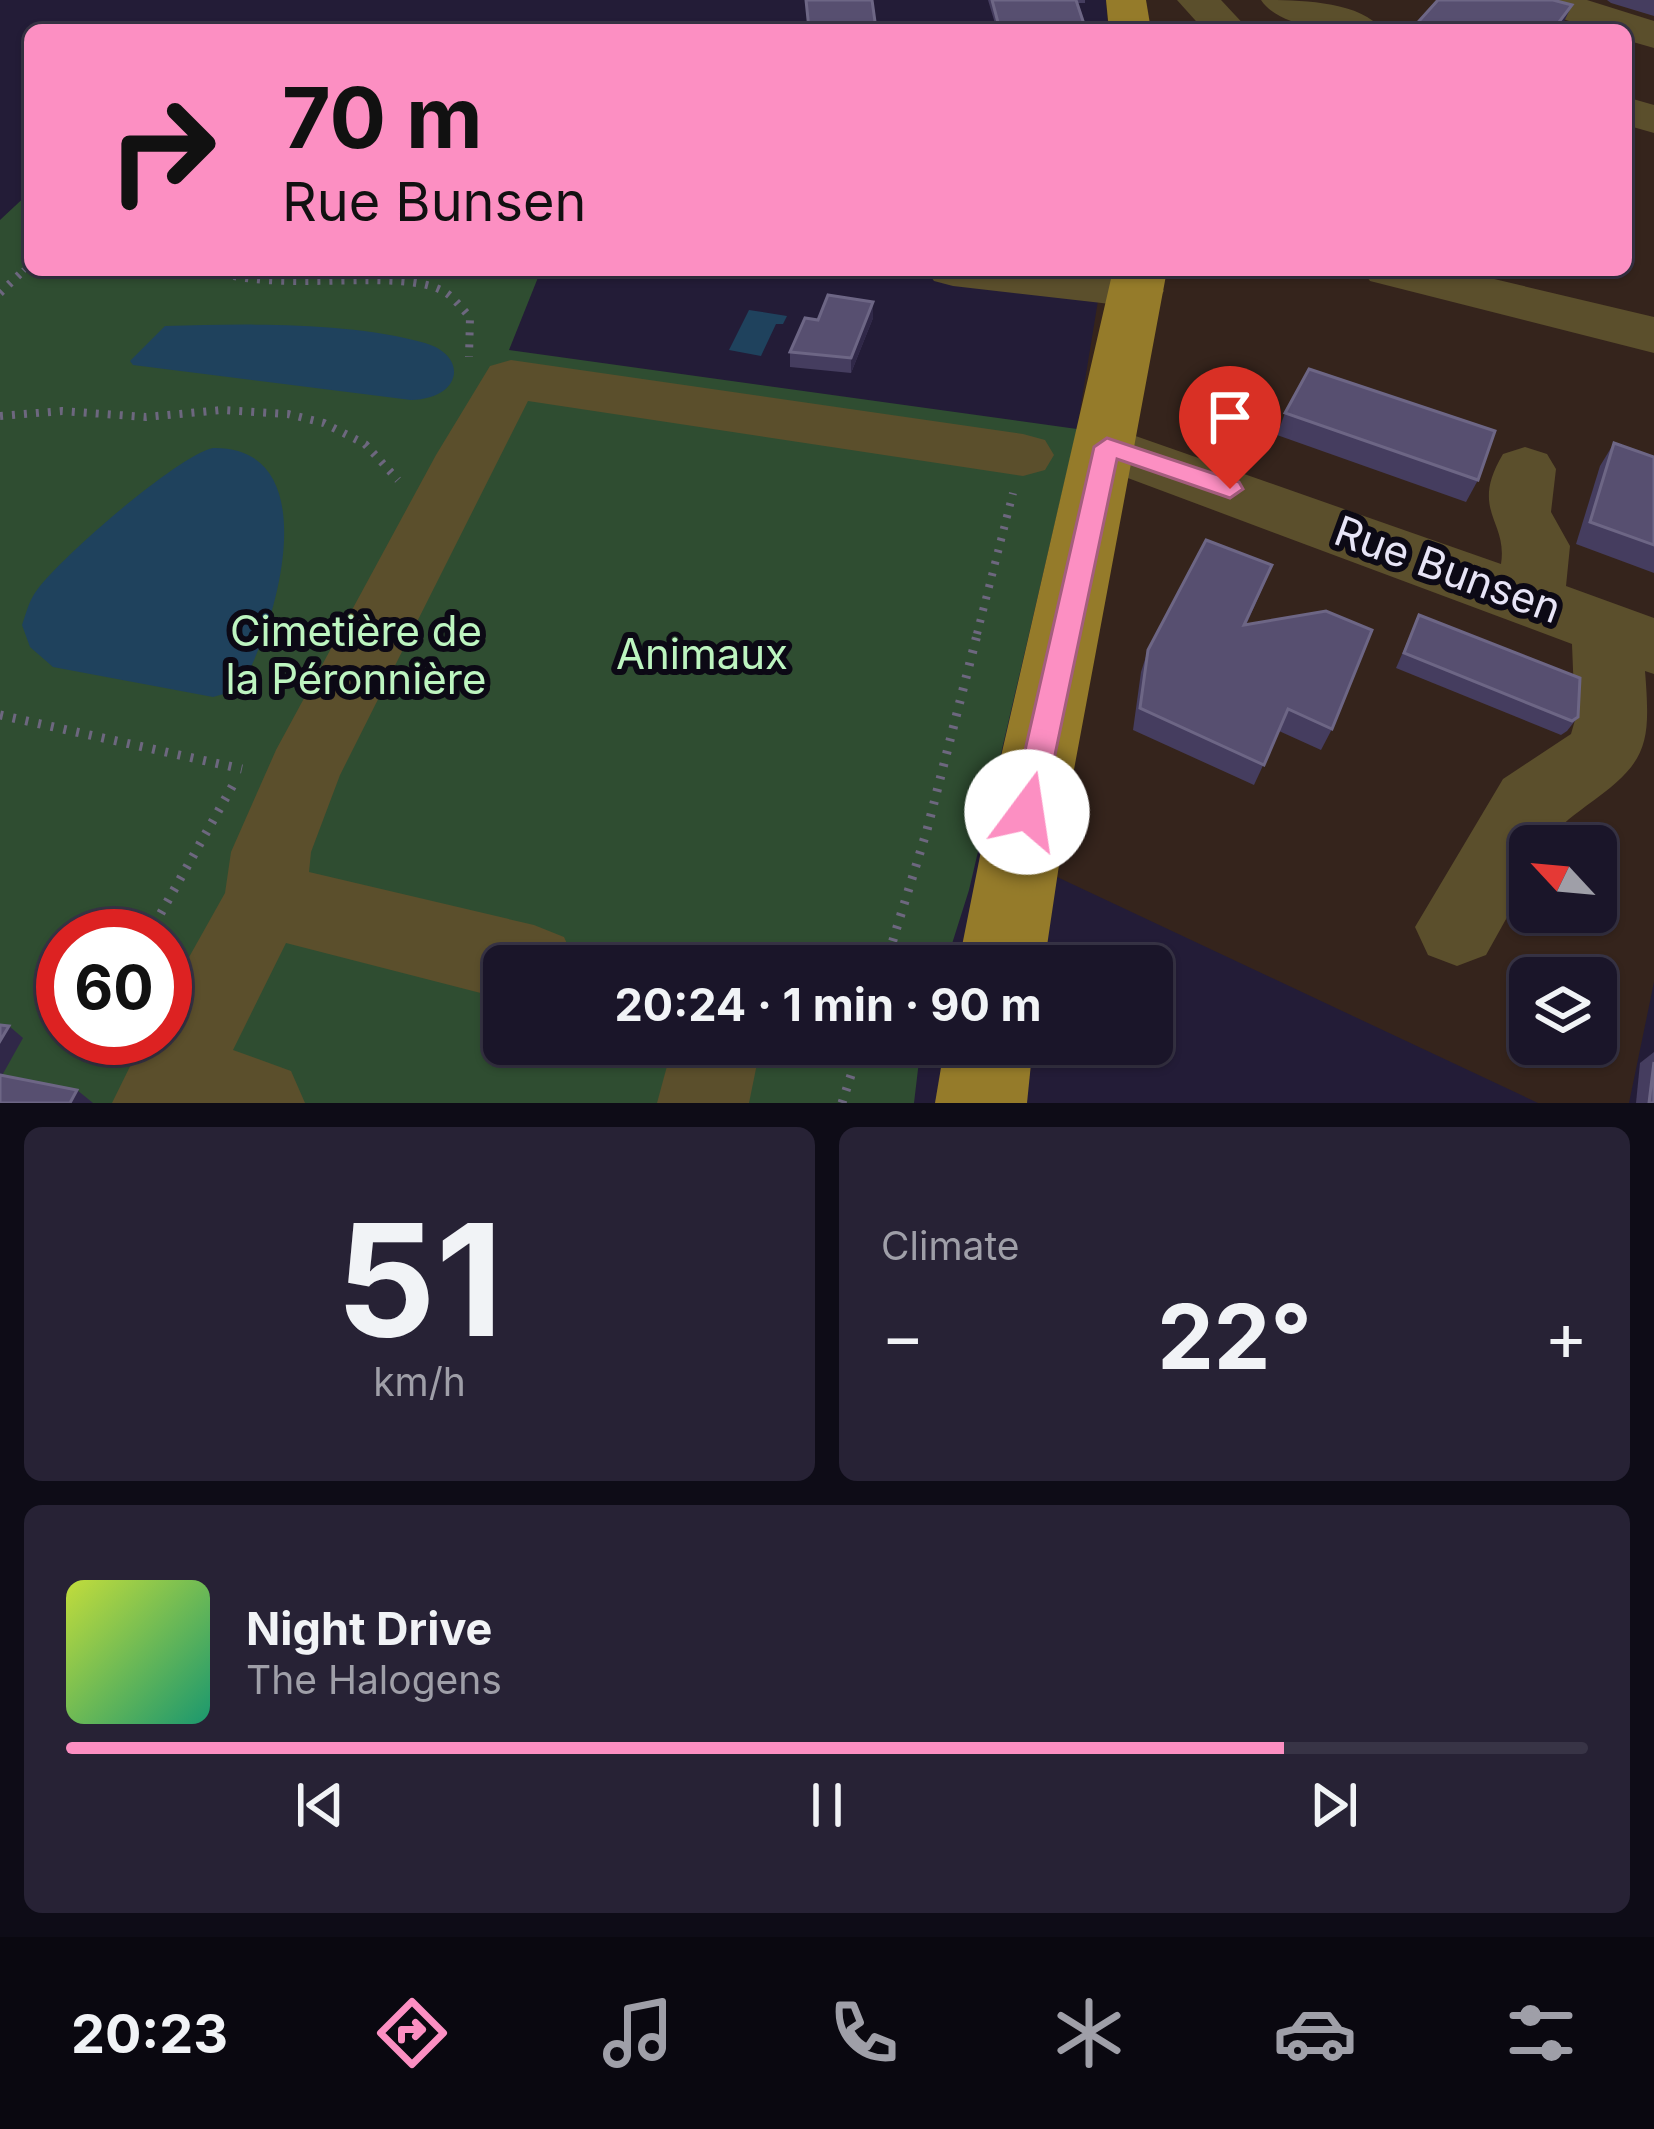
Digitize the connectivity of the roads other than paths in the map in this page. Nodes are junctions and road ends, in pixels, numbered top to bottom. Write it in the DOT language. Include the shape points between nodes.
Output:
graph roads {
  1 [pos="1197,0"];
  2 [pos="1281,0"];
  3 [pos="1546,0"];
  4 [pos="1222,24"];
  5 [pos="1345,24"];
  6 [pos="1620,24"];
  7 [pos="1064,276"];
  8 [pos="1414,276"];
  9 [pos="1138,280"];
  10 [pos="1654,335"];
  11 [pos="1107,447"];
  12 [pos="1023,455"];
  13 [pos="1525,469"];
  14 [pos="1530,600"];
  15 [pos="1630,636"];
  16 [pos="266,900"];
  17 [pos="1456,927"];
  18 [pos="1004,945"];
  19 [pos="483,953"];
  20 [pos="712,1065"];
  21 [pos="986,1065"];
  22 [pos="165,1091"];
  23 [pos="259,1103"];
  24 [pos="703,1103"];
  25 [pos="981,1103"];
  1 -- 4 [label="street"];
  2 -- 5 [label="street"];
  3 -- 6 [label="street"];
  7 -- 9 [label="street"];
  8 -- 10 [label="street"];
  9 -- 11 [label="main road"];
  11 -- 14 [label="street, Rue Bunsen"];
  11 -- 18 [label="main road"];
  12 -- 16 [label="street" via="512,379 303,773 271,852"];
  13 -- 14 [label="street" via="1519,512 1537,546"];
  14 -- 15 [label="street, Rue Bunsen"];
  15 -- 17 [label="street" via="1603,753 1530,803"];
  16 -- 19 [label="street"];
  16 -- 22 [label="street"];
  20 -- 24 [label="street"];
  21 -- 25 [label="main road"];
  22 -- 23 [label="street"];
}
